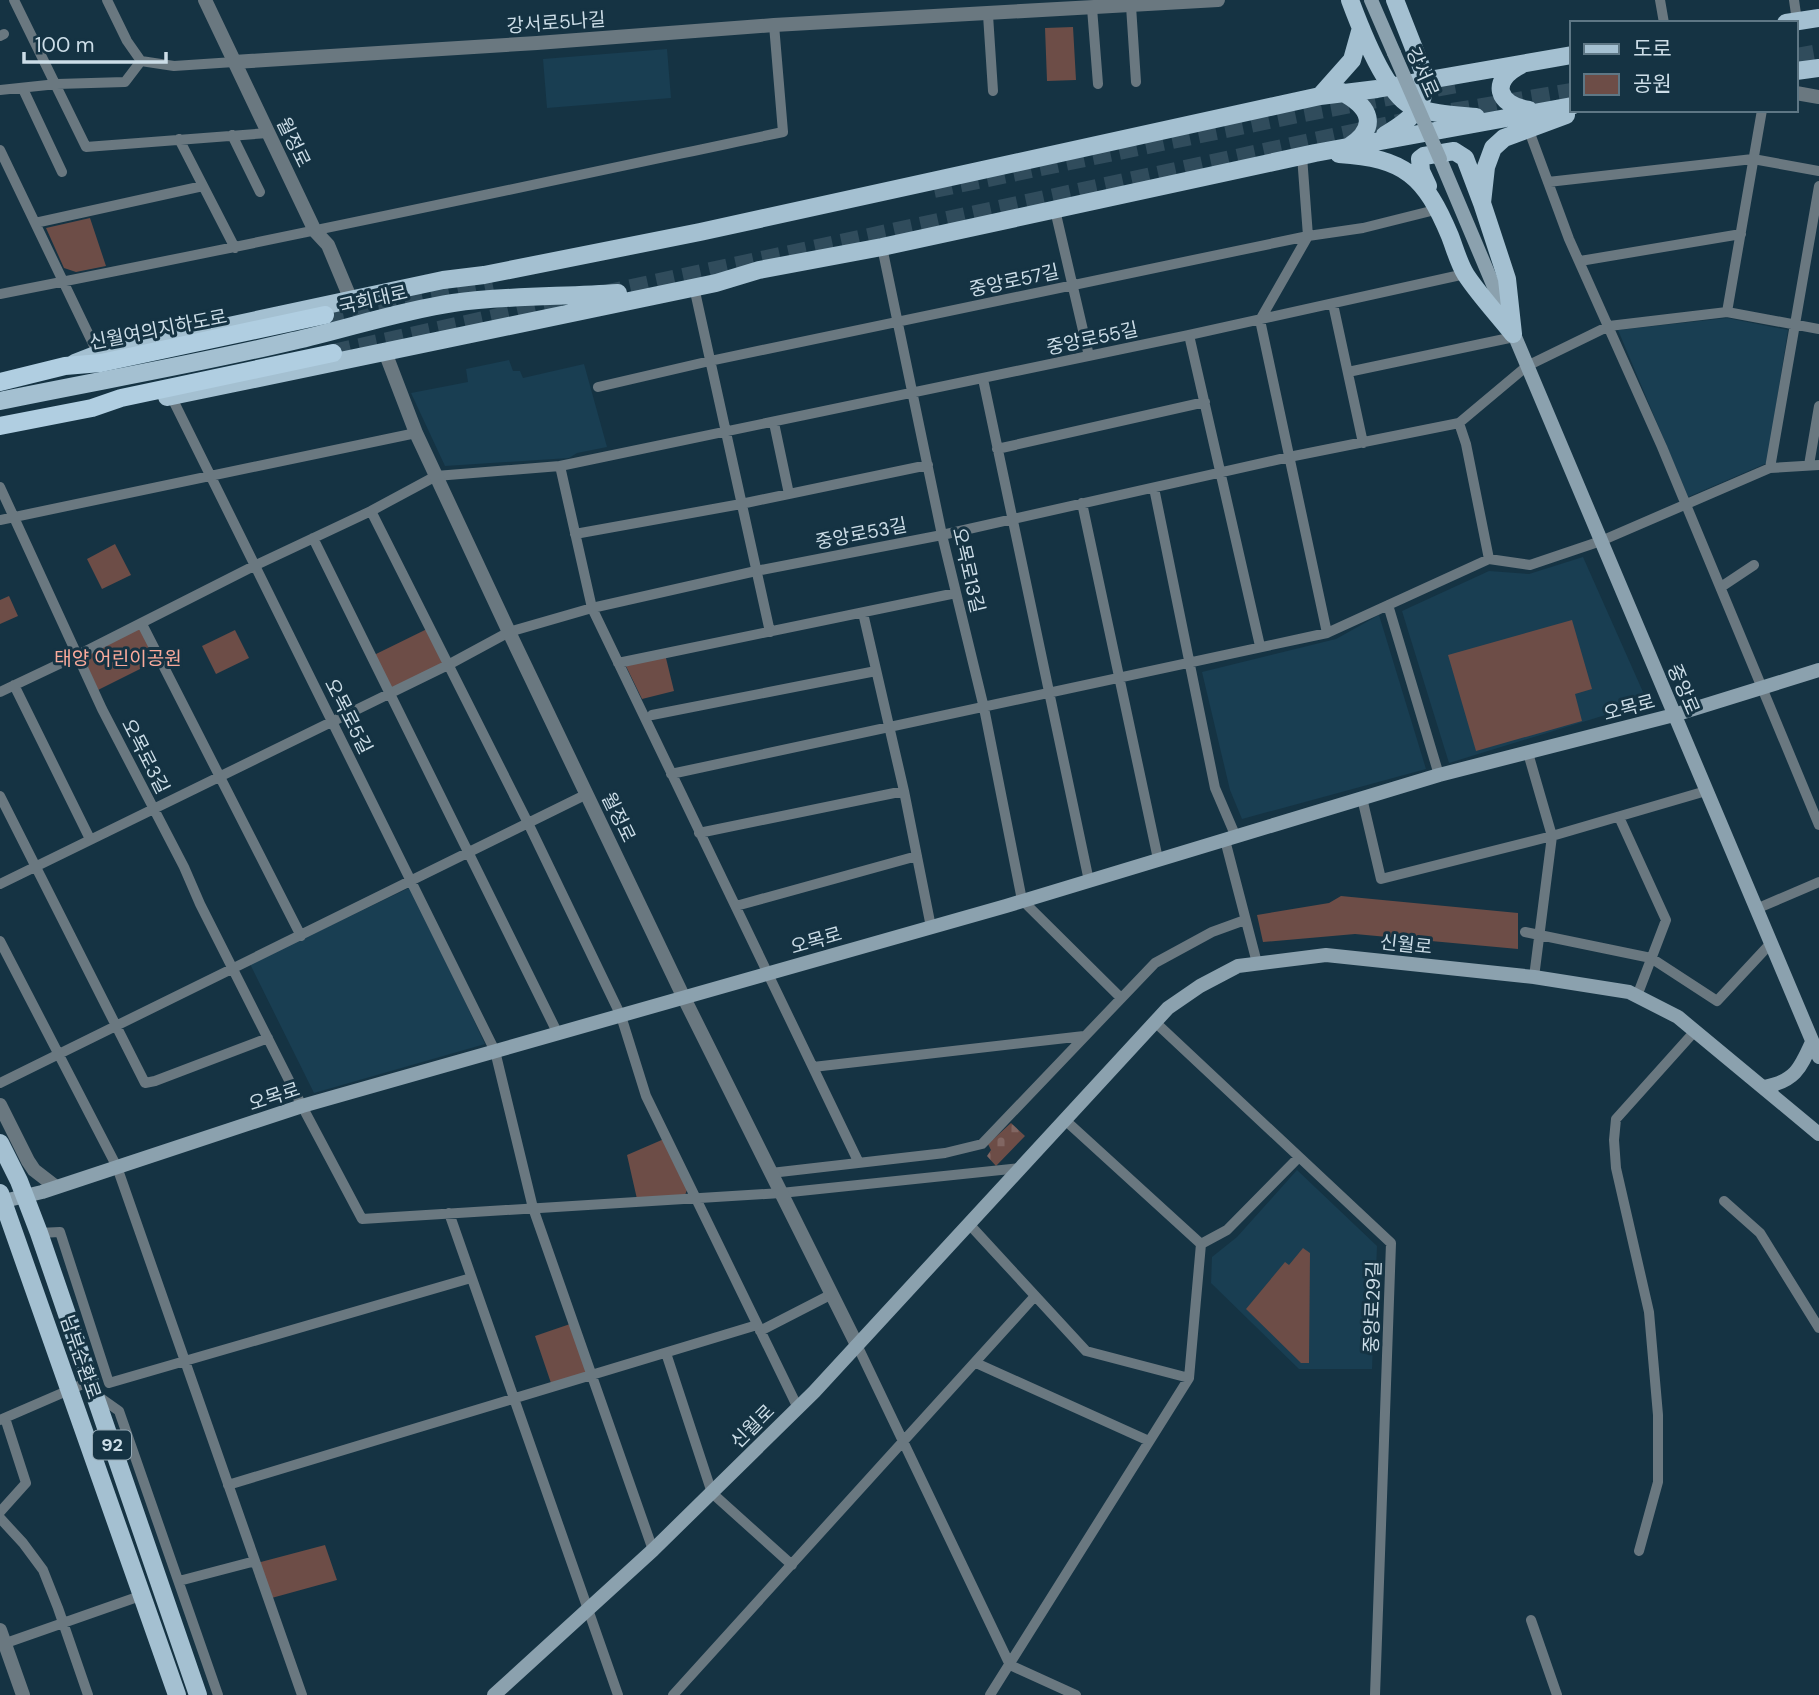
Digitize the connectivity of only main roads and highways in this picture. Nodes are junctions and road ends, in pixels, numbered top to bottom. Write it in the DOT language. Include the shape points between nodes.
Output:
graph roads {
  1 [pos="1350,0"];
  2 [pos="1371,0"];
  3 [pos="1395,0"];
  4 [pos="1819,18"];
  5 [pos="1798,21"];
  6 [pos="1361,28"];
  7 [pos="1415,47"];
  8 [pos="1570,55"];
  9 [pos="1376,58"];
  10 [pos="1527,62"];
  11 [pos="1818,68"];
  12 [pos="1798,71"];
  13 [pos="1425,74"];
  14 [pos="1390,86"];
  15 [pos="1342,92"];
  16 [pos="1320,96"];
  17 [pos="1570,106"];
  18 [pos="1419,108"];
  19 [pos="1538,112"];
  20 [pos="1572,112"];
  21 [pos="1493,119"];
  22 [pos="1376,141"];
  23 [pos="1350,146"];
  24 [pos="1308,154"];
  25 [pos="1440,159"];
  26 [pos="1482,202"];
  27 [pos="1436,205"];
  28 [pos="760,270"];
  29 [pos="484,275"];
  30 [pos="325,315"];
  31 [pos="1514,336"];
  32 [pos="333,353"];
  33 [pos="65,366"];
  34 [pos="0,382"];
  35 [pos="0,394"];
  36 [pos="0,401"];
  37 [pos="92,408"];
  38 [pos="0,426"];
  39 [pos="1819,670"];
  40 [pos="1674,715"];
  41 [pos="1814,1037"];
  42 [pos="1819,1057"];
  43 [pos="1764,1087"];
  44 [pos="1819,1134"];
  45 [pos="0,1143"];
  46 [pos="24,1196"];
  47 [pos="1,1199"];
  48 [pos="177,1695"];
  49 [pos="198,1695"];
  50 [pos="494,1695"];
  1 -- 6 [label="main road"];
  2 -- 25 [label="main road, 강서로, bridge"];
  3 -- 7 [label="main road"];
  4 -- 5 [label="main road"];
  6 -- 9 [label="main road"];
  6 -- 16 [label="main road" via="1352,60"];
  7 -- 9 [label="main road" via="1403,65"];
  7 -- 13 [label="main road"];
  8 -- 10 [label="main road"];
  9 -- 14 [label="main road"];
  10 -- 13 [label="main road"];
  10 -- 19 [label="main road" via="1502,77 1500,88 1511,106"];
  11 -- 12 [label="main road"];
  13 -- 14 [label="main road"];
  13 -- 18 [label="main road"];
  14 -- 15 [label="main road"];
  14 -- 18 [label="main road" via="1396,96"];
  15 -- 16 [label="main road"];
  15 -- 23 [label="main road" via="1362,106 1368,120 1363,137"];
  16 -- 29 [label="main road" via="833,204"];
  17 -- 19 [label="main road"];
  18 -- 21 [label="main road"];
  18 -- 22 [label="main road"];
  19 -- 21 [label="main road"];
  20 -- 26 [label="main road" via="1504,138 1493,148"];
  21 -- 22 [label="main road"];
  22 -- 23 [label="main road"];
  23 -- 24 [label="main road"];
  24 -- 27 [label="main road" via="1380,158 1421,183"];
  24 -- 28 [label="main road"];
  25 -- 31 [label="main road, 중앙로"];
  26 -- 27 [label="main road" via="1465,158 1454,150 1420,159"];
  26 -- 31 [label="main road" via="1507,279"];
  27 -- 31 [label="main road" via="1465,274"];
  28 -- 36 [label="main road, 국회대로" via="634,292 450,303 293,341"];
  28 -- 37 [label="main road" via="385,352"];
  29 -- 33 [label="main road" via="99,354"];
  29 -- 35 [label="main road, 국회대로" via="303,333"];
  30 -- 33 [label="highway, 신월여의지하도로" via="101,363"];
  31 -- 40 [label="main road, 중앙로"];
  32 -- 37 [label="highway"];
  33 -- 34 [label="highway, 신월여의지하도로"];
  37 -- 38 [label="highway"];
  39 -- 40 [label="main road, 오목로"];
  40 -- 41 [label="main road, 중앙로"];
  40 -- 46 [label="main road, 오목로" via="1439,775 931,927 302,1106"];
  41 -- 42 [label="main road, 중앙로"];
  41 -- 43 [label="main road" via="1790,1079"];
  43 -- 44 [label="main road, 신월로"];
  43 -- 50 [label="main road, 신월로" via="1678,1017 1618,990 1326,955 1238,966 1168,1008 798,1408 653,1550"];
  45 -- 46 [label="main road, 남부순환로 / 92"];
  46 -- 47 [label="main road, 오목로"];
  46 -- 49 [label="main road, 남부순환로 / 92"];
  47 -- 48 [label="main road, 남부순환로 / 92"];
}
